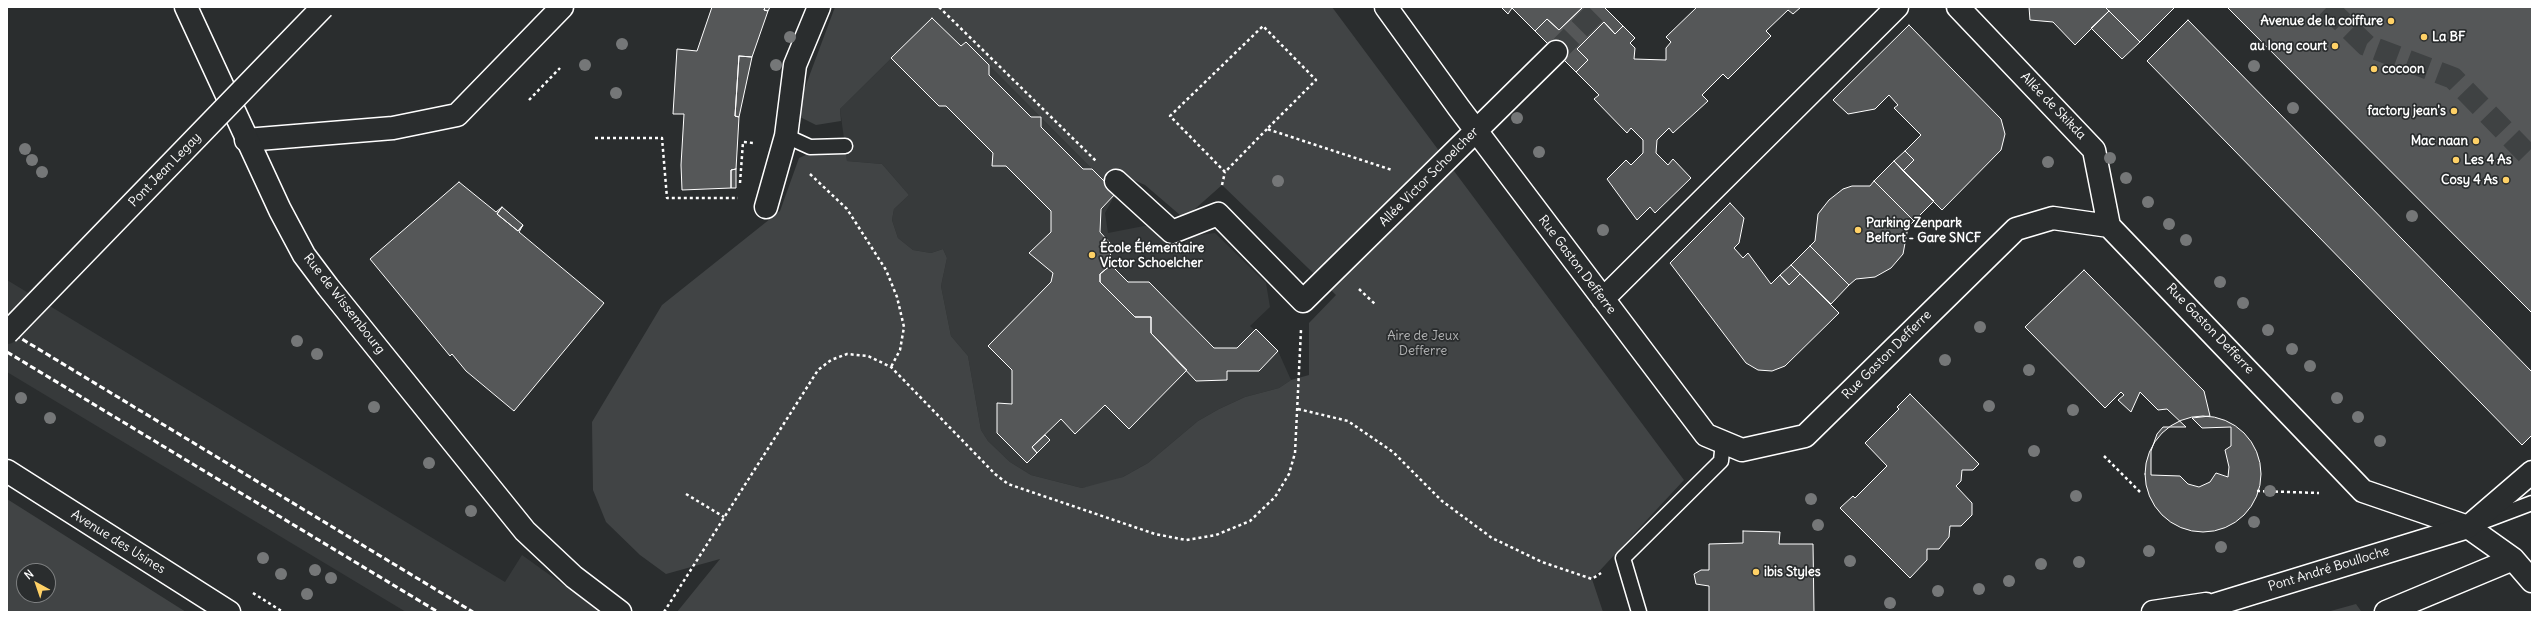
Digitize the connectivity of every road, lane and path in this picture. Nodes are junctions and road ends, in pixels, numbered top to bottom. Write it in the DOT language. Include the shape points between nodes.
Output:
graph roads {
  1 [pos="186,7"];
  2 [pos="323,7"];
  3 [pos="562,7"];
  4 [pos="819,7"];
  5 [pos="939,7"];
  6 [pos="1386,7"];
  7 [pos="1897,7"];
  8 [pos="1958,7"];
  9 [pos="1556,52"];
  10 [pos="560,68"];
  11 [pos="529,100"];
  12 [pos="1267,129"];
  13 [pos="1476,130"];
  14 [pos="595,138"];
  15 [pos="246,140"];
  16 [pos="785,142"];
  17 [pos="845,146"];
  18 [pos="1225,172"];
  19 [pos="1116,181"];
  20 [pos="1425,181"];
  21 [pos="1222,185"];
  22 [pos="766,207"];
  23 [pos="2108,226"];
  24 [pos="1603,299"];
  25 [pos="1302,302"];
  26 [pos="7,333"];
  27 [pos="891,367"];
  28 [pos="1298,409"];
  29 [pos="1723,442"];
  30 [pos="2104,456"];
  31 [pos="7,471"];
  32 [pos="2532,472"];
  33 [pos="2257,491"];
  34 [pos="2140,492"];
  35 [pos="2319,493"];
  36 [pos="686,494"];
  37 [pos="2532,503"];
  38 [pos="724,517"];
  39 [pos="2468,527"];
  40 [pos="1623,558"];
  41 [pos="2513,559"];
  42 [pos="2532,581"];
  43 [pos="2225,601"];
  44 [pos="229,612"];
  45 [pos="620,612"];
  46 [pos="664,612"];
  47 [pos="1640,612"];
  48 [pos="2153,612"];
  49 [pos="2191,612"];
  50 [pos="2386,612"];
  1 -- 15 [label="street, Rue de Wissembourg"];
  2 -- 26 [label="street, Pont Jean Legay, bridge"];
  3 -- 15 [label="street" via="457,115 393,128"];
  4 -- 16 [label="street" via="796,65"];
  5 -- 19 [label="path"];
  6 -- 13 [label="street, Rue Gaston Defferre"];
  7 -- 24 [label="street"];
  8 -- 23 [label="street, Allée de Skikda" via="2094,150"];
  9 -- 13 [label="street, Allée Victor Schoelcher"];
  10 -- 11 [label="path"];
  12 -- 18 [label="path"];
  12 -- 18 [label="path" via="1316,80 1263,26 1170,116"];
  12 -- 20 [label="path"];
  13 -- 20 [label="street, Allée Victor Schoelcher"];
  13 -- 24 [label="street, Rue Gaston Defferre"];
  14 -- 16 [label="path" via="662,138 667,198 738,198 743,142"];
  15 -- 45 [label="street, Rue de Wissembourg" via="304,255 323,281 525,531 574,578"];
  16 -- 17 [label="lane" via="810,147"];
  16 -- 22 [label="street"];
  16 -- 27 [label="path" via="846,209 886,270 897,297 904,327 900,350"];
  18 -- 21 [label="path"];
  19 -- 25 [label="street" via="1172,232 1218,214"];
  20 -- 25 [label="street, Allée Victor Schoelcher"];
  23 -- 29 [label="street, Rue Gaston Defferre" via="2053,218 2016,229 1805,436 1742,450"];
  23 -- 39 [label="street, Rue Gaston Defferre" via="2363,491"];
  24 -- 29 [label="street, Rue Gaston Defferre" via="1706,435"];
  25 -- 28 [label="path"];
  27 -- 28 [label="path" via="995,474 1008,484 1155,534 1186,540 1216,535 1250,521 1275,497 1289,474 1295,453"];
  27 -- 38 [label="path" via="868,356 847,354 830,360 818,370"];
  28 -- 40 [label="path" via="1348,421 1393,452 1442,501 1492,538 1542,562 1592,579"];
  29 -- 40 [label="lane" via="1721,461"];
  30 -- 34 [label="path"];
  31 -- 44 [label="street, Avenue des Usines"];
  32 -- 39 [label="street"];
  33 -- 35 [label="path"];
  36 -- 38 [label="path"];
  37 -- 39 [label="lane"];
  38 -- 46 [label="path"];
  39 -- 41 [label="street, Rue Gaston Defferre"];
  39 -- 43 [label="street, Pont André Boulloche"];
  40 -- 47 [label="lane"];
  41 -- 42 [label="street, Rue Gaston Defferre"];
  41 -- 50 [label="street"];
  43 -- 48 [label="street"];
  43 -- 49 [label="street, Pont André Boulloche"];
}
